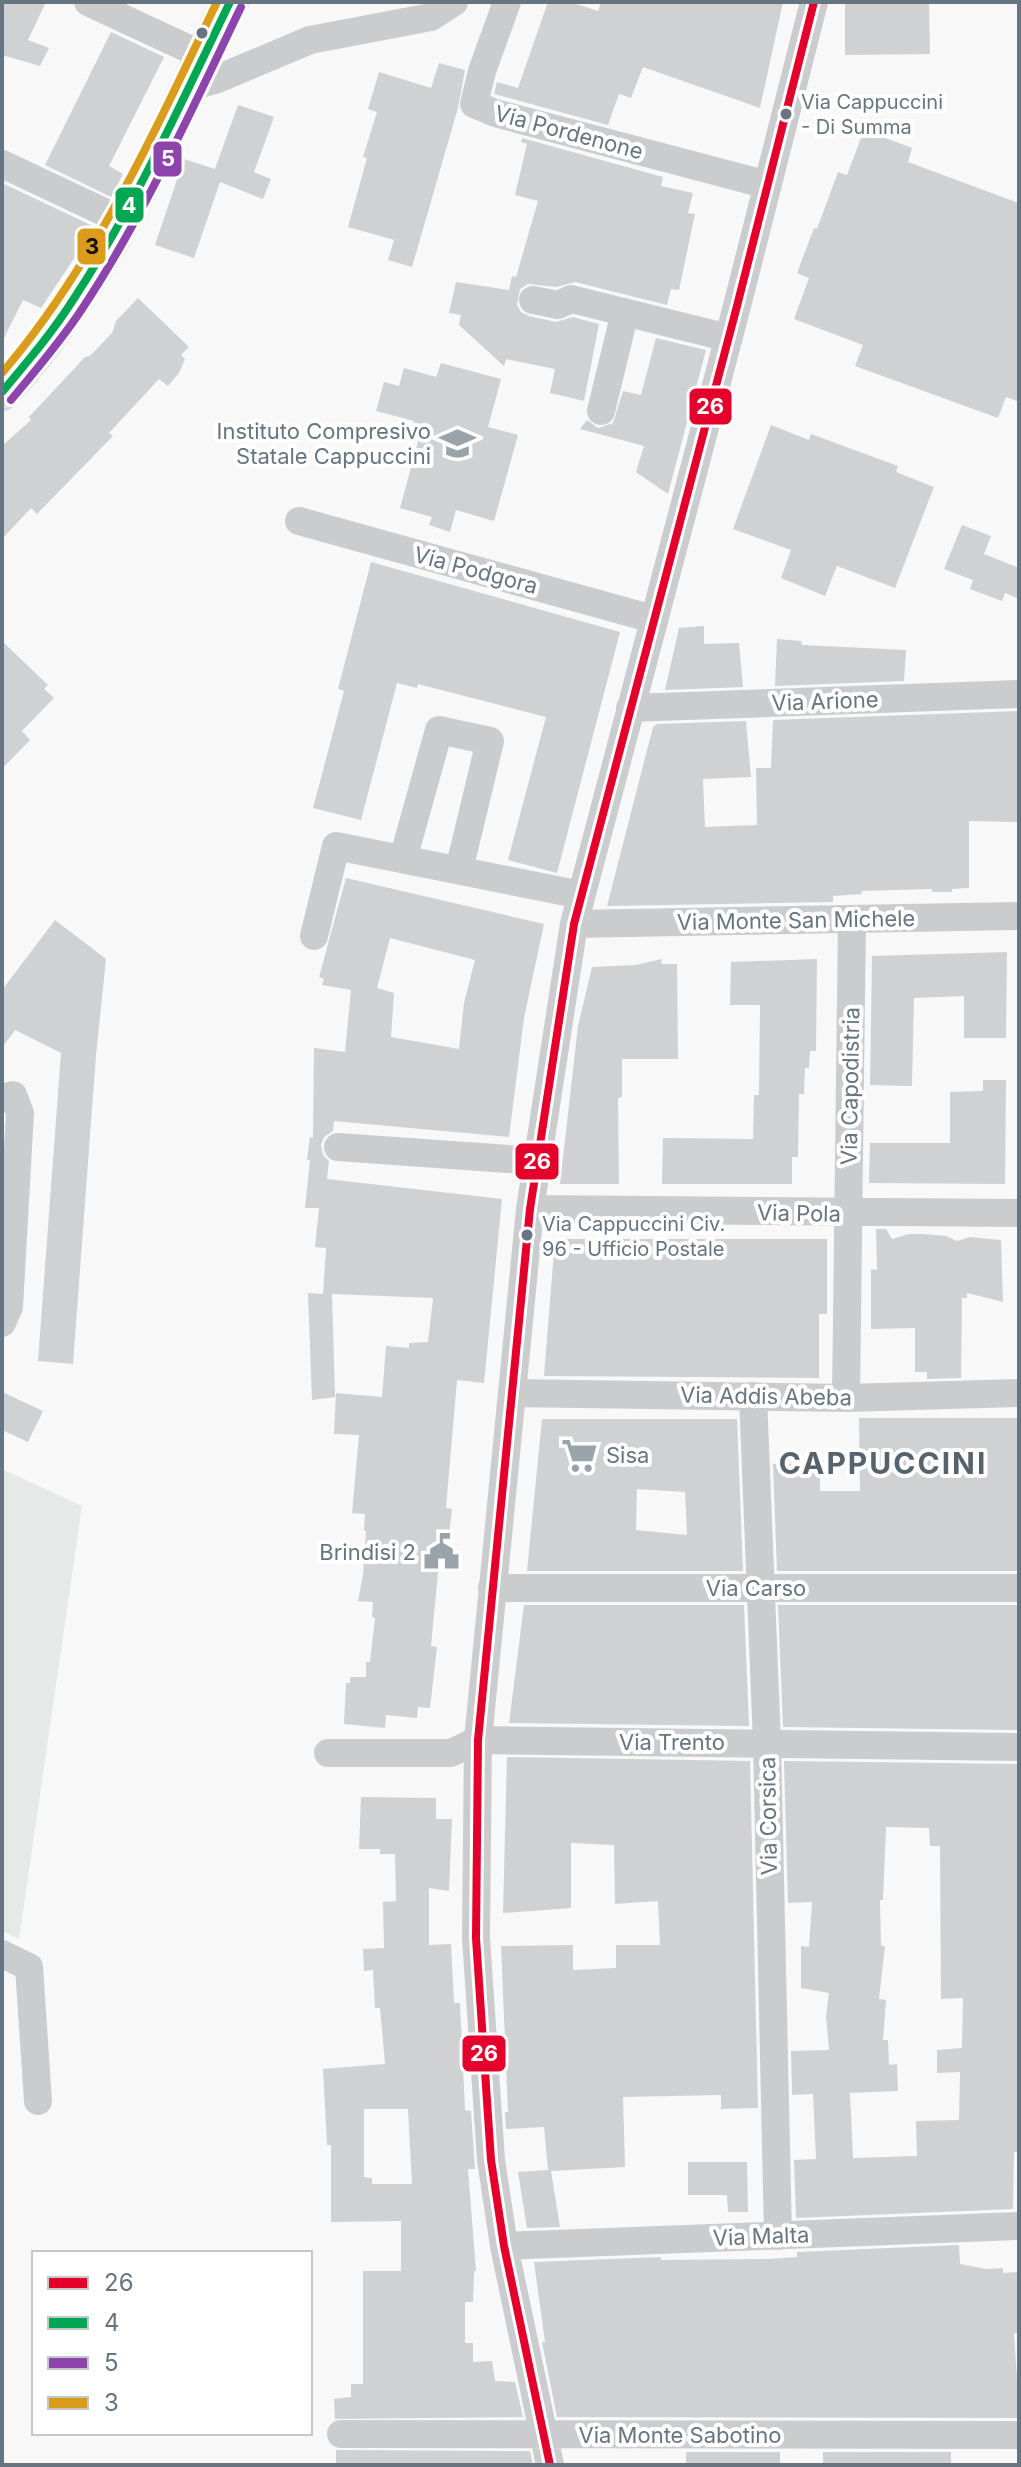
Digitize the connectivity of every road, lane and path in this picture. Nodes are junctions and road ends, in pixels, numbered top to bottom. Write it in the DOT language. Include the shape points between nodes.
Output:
graph roads {
  1 [pos="88,2"];
  2 [pos="230,2"];
  3 [pos="454,2"];
  4 [pos="507,2"];
  5 [pos="814,2"];
  6 [pos="204,56"];
  7 [pos="189,87"];
  8 [pos="2,164"];
  9 [pos="768,185"];
  10 [pos="123,221"];
  11 [pos="533,300"];
  12 [pos="625,312"];
  13 [pos="729,338"];
  14 [pos="2,392"];
  15 [pos="601,411"];
  16 [pos="299,521"];
  17 [pos="653,619"];
  18 [pos="1019,694"];
  19 [pos="630,708"];
  20 [pos="403,859"];
  21 [pos="459,870"];
  22 [pos="581,895"];
  23 [pos="1019,916"];
  24 [pos="852,919"];
  25 [pos="574,924"];
  26 [pos="314,936"];
  27 [pos="2,1098"];
  28 [pos="338,1147"];
  29 [pos="537,1161"];
  30 [pos="530,1209"];
  31 [pos="848,1213"];
  32 [pos="1019,1213"];
  33 [pos="2,1323"];
  34 [pos="512,1393"];
  35 [pos="1019,1393"];
  36 [pos="753,1396"];
  37 [pos="846,1398"];
  38 [pos="492,1588"];
  39 [pos="760,1588"];
  40 [pos="1019,1588"];
  41 [pos="478,1740"];
  42 [pos="767,1743"];
  43 [pos="1019,1747"];
  44 [pos="328,1753"];
  45 [pos="2,1954"];
  46 [pos="38,2101"];
  47 [pos="1019,2226"];
  48 [pos="778,2236"];
  49 [pos="504,2246"];
  50 [pos="341,2434"];
  51 [pos="546,2435"];
  52 [pos="1019,2435"];
  53 [pos="550,2465"];
  1 -- 6 [label="street"];
  2 -- 6 [label="main road"];
  3 -- 7 [label="street" via="431,17 310,40"];
  4 -- 9 [label="street, Via Pordenone" via="474,104"];
  5 -- 9 [label="street"];
  6 -- 7 [label="main road"];
  7 -- 10 [label="main road"];
  8 -- 10 [label="street"];
  9 -- 13 [label="street"];
  10 -- 14 [label="main road" via="54,330"];
  11 -- 12 [label="street" via="558,305 571,299"];
  12 -- 13 [label="street"];
  12 -- 15 [label="street"];
  13 -- 17 [label="street"];
  16 -- 17 [label="street, Via Podgora"];
  17 -- 19 [label="street"];
  18 -- 19 [label="street, Via Arione"];
  19 -- 22 [label="street"];
  20 -- 21 [label="street"];
  20 -- 21 [label="street" via="439,730 490,741"];
  20 -- 26 [label="street" via="336,846"];
  21 -- 22 [label="street"];
  22 -- 25 [label="street"];
  23 -- 24 [label="street, Via Monte San Michele"];
  24 -- 25 [label="street, Via Monte San Michele"];
  24 -- 31 [label="street, Via Capodistria"];
  25 -- 29 [label="street"];
  27 -- 33 [label="street" via="13,1095 20,1113 9,1307"];
  28 -- 29 [label="street"];
  29 -- 30 [label="street"];
  30 -- 31 [label="street, Via Pola"];
  30 -- 34 [label="street"];
  31 -- 32 [label="street, Via Pola"];
  31 -- 37 [label="street, Via Capodistria"];
  34 -- 36 [label="street, Via Addis Abeba"];
  34 -- 38 [label="street"];
  35 -- 37 [label="street, Via Addis Abeba"];
  36 -- 37 [label="street, Via Addis Abeba"];
  36 -- 39 [label="street, Via Corsica"];
  38 -- 39 [label="street, Via Carso"];
  38 -- 41 [label="street"];
  39 -- 40 [label="street, Via Carso"];
  39 -- 42 [label="street, Via Corsica"];
  41 -- 42 [label="street, Via Trento"];
  41 -- 44 [label="street, Via Trento" via="451,1753"];
  41 -- 49 [label="street" via="476,1938 491,2160"];
  42 -- 43 [label="street, Via Trento"];
  42 -- 48 [label="street, Via Corsica"];
  45 -- 46 [label="street" via="29,1967"];
  47 -- 48 [label="street, Via Malta"];
  48 -- 49 [label="street, Via Malta"];
  49 -- 51 [label="street"];
  50 -- 51 [label="street, Via Monte Sabotino"];
  51 -- 52 [label="street, Via Monte Sabotino"];
  51 -- 53 [label="street"];
}
